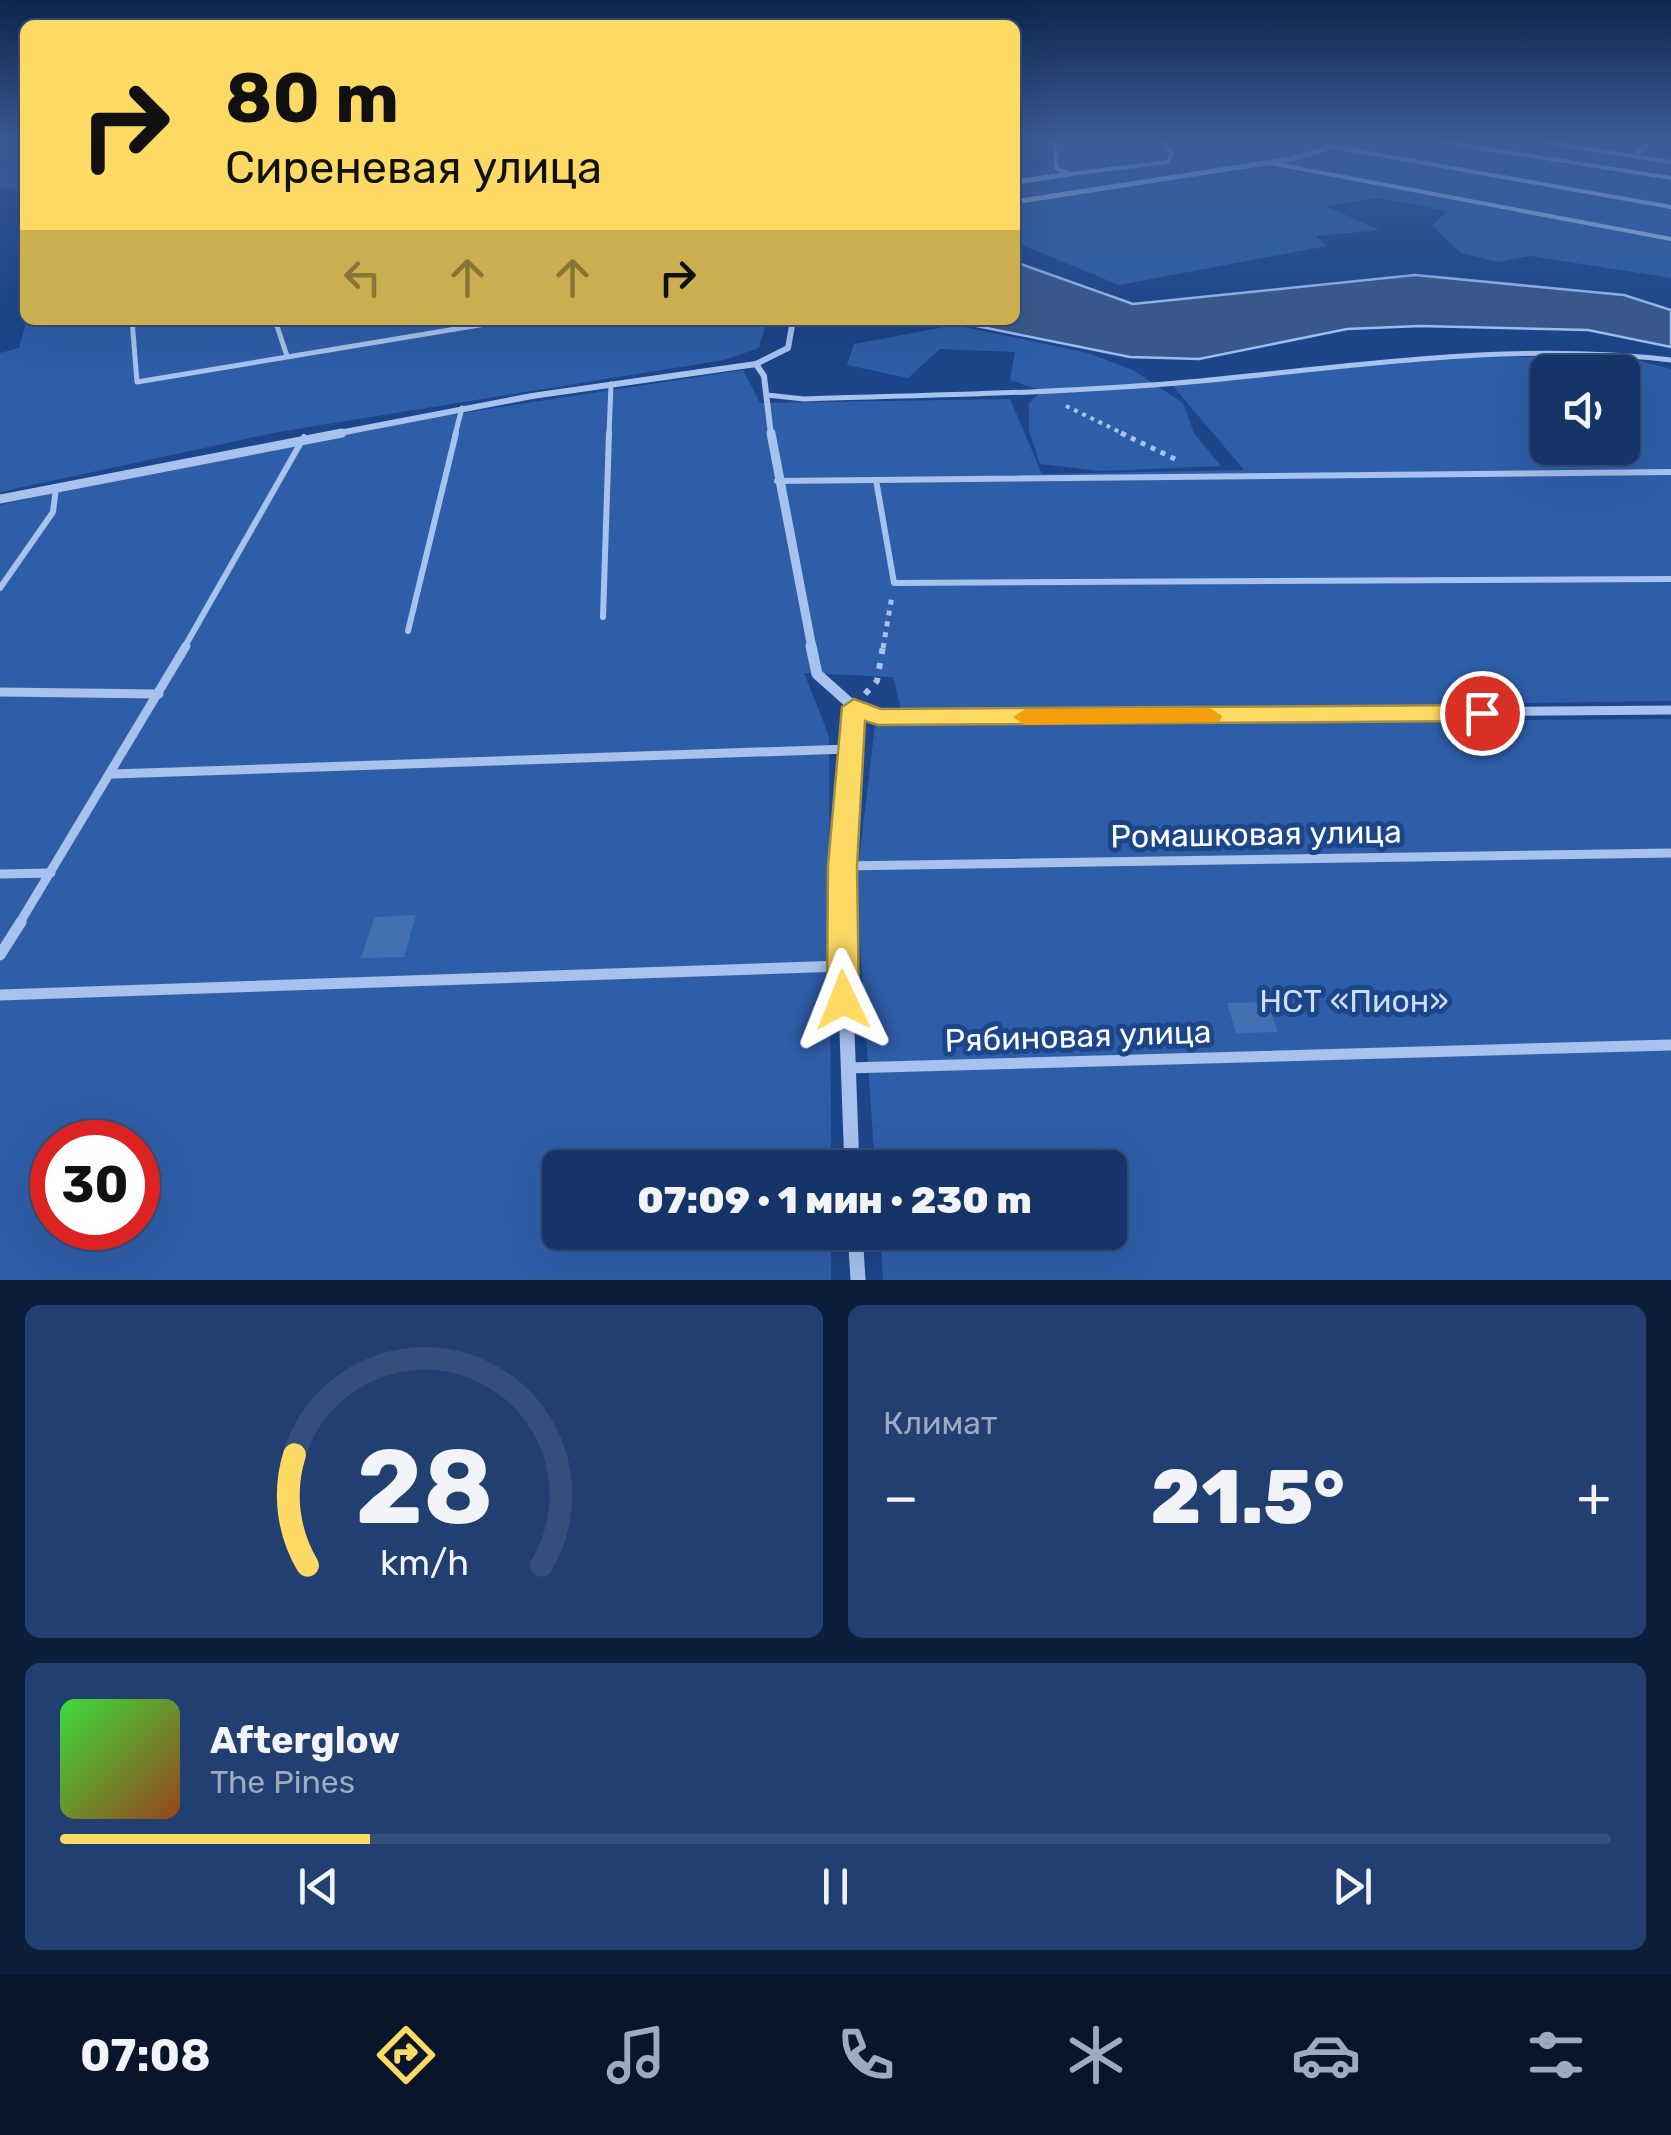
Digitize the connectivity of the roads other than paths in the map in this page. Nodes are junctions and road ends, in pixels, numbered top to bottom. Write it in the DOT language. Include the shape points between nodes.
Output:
graph roads {
  1 [pos="1480,202"];
  2 [pos="1642,202"];
  3 [pos="1671,207"];
  4 [pos="1671,238"];
  5 [pos="132,325"];
  6 [pos="277,325"];
  7 [pos="439,325"];
  8 [pos="476,325"];
  9 [pos="792,325"];
  10 [pos="442,330"];
  11 [pos="287,356"];
  12 [pos="1671,360"];
  13 [pos="756,364"];
  14 [pos="611,384"];
  15 [pos="767,396"];
  16 [pos="462,408"];
  17 [pos="304,437"];
  18 [pos="1671,472"];
  19 [pos="876,480"];
  20 [pos="777,481"];
  21 [pos="56,488"];
  22 [pos="0,499"];
  23 [pos="1671,579"];
  24 [pos="0,588"];
  25 [pos="603,617"];
  26 [pos="408,631"];
  27 [pos="0,692"];
  28 [pos="159,694"];
  29 [pos="854,707"];
  30 [pos="1671,710"];
  31 [pos="848,749"];
  32 [pos="114,774"];
  33 [pos="1671,853"];
  34 [pos="842,866"];
  35 [pos="0,874"];
  36 [pos="51,874"];
  37 [pos="0,955"];
  38 [pos="841,966"];
  39 [pos="0,995"];
  40 [pos="1671,1045"];
  41 [pos="846,1068"];
  42 [pos="851,1150"];
  43 [pos="857,1250"];
  44 [pos="858,1280"];
  1 -- 4 [label="lane"];
  2 -- 3 [label="lane"];
  5 -- 11 [label="lane" via="137,382"];
  6 -- 11 [label="lane"];
  7 -- 10 [label="lane"];
  8 -- 10 [label="lane"];
  9 -- 13 [label="street" via="788,348"];
  10 -- 11 [label="lane"];
  12 -- 15 [label="lane" via="1615,351 1442,354 1038,393"];
  13 -- 14 [label="street"];
  13 -- 15 [label="street"];
  14 -- 16 [label="street"];
  14 -- 25 [label="lane"];
  15 -- 20 [label="street"];
  16 -- 17 [label="street"];
  16 -- 26 [label="lane"];
  17 -- 21 [label="street"];
  17 -- 28 [label="lane"];
  18 -- 19 [label="lane"];
  19 -- 20 [label="lane"];
  19 -- 23 [label="lane" via="894,583"];
  20 -- 29 [label="street" via="816,674"];
  21 -- 22 [label="street"];
  21 -- 24 [label="lane" via="53,512"];
  27 -- 28 [label="lane"];
  28 -- 32 [label="lane"];
  29 -- 30 [label="lane" via="878,717"];
  29 -- 31 [label="street"];
  31 -- 32 [label="lane"];
  31 -- 34 [label="street"];
  32 -- 36 [label="lane"];
  33 -- 34 [label="lane, Ромашковая улица"];
  34 -- 38 [label="street"];
  35 -- 36 [label="lane"];
  36 -- 37 [label="lane"];
  38 -- 39 [label="lane"];
  38 -- 41 [label="street"];
  40 -- 41 [label="lane, Рябиновая улица"];
  41 -- 42 [label="street"];
  43 -- 44 [label="street"];
}
